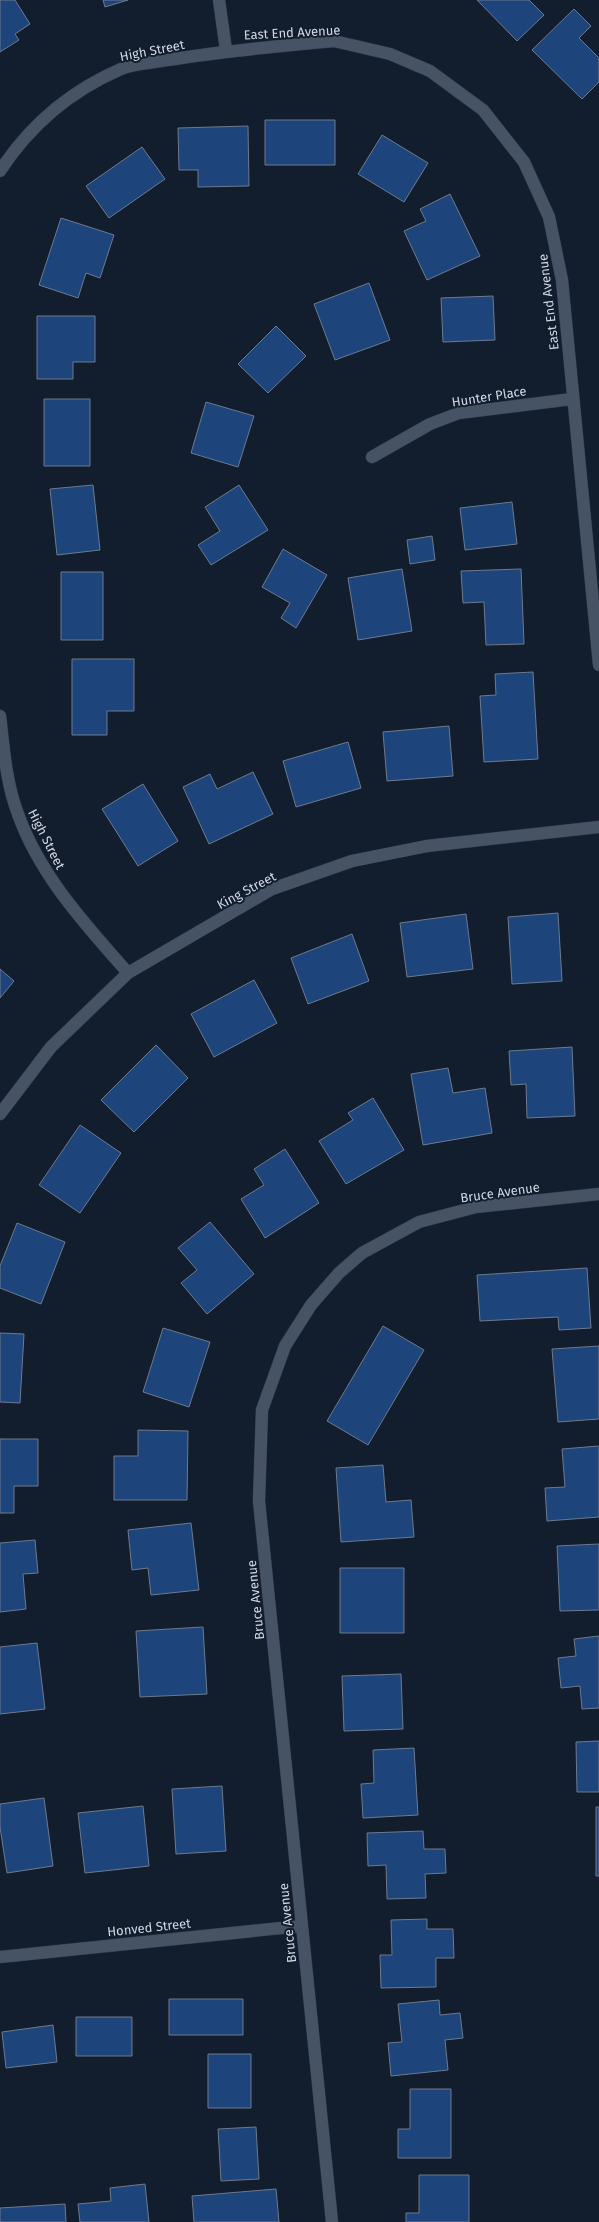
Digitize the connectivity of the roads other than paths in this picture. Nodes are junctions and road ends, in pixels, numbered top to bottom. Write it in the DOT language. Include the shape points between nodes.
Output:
graph roads {
  1 [pos="219,0"];
  2 [pos="226,50"];
  3 [pos="0,171"];
  4 [pos="572,399"];
  5 [pos="372,456"];
  6 [pos="599,665"];
  7 [pos="0,716"];
  8 [pos="599,827"];
  9 [pos="128,973"];
  10 [pos="0,1114"];
  11 [pos="599,1194"];
  12 [pos="301,1926"];
  13 [pos="0,1957"];
  14 [pos="332,2222"];
  1 -- 2 [label="street"];
  2 -- 3 [label="street, High Street" via="122,68 76,92 48,113"];
  2 -- 4 [label="street, East End Avenue" via="334,41 352,43 390,54 430,71 483,110 524,162 549,217 562,280"];
  4 -- 5 [label="street, Hunter Place" via="459,413 430,424"];
  4 -- 6 [label="street, East End Avenue"];
  7 -- 9 [label="street, High Street" via="7,775 18,815 46,872"];
  8 -- 9 [label="street, King Street" via="427,846 352,861 272,889"];
  9 -- 10 [label="street, King Street" via="51,1047"];
  11 -- 12 [label="street, Bruce Avenue" via="476,1207 419,1222 362,1253 339,1273 311,1305 285,1346 262,1410 259,1501"];
  12 -- 13 [label="street, Honved Street"];
  12 -- 14 [label="street, Bruce Avenue"];
}
